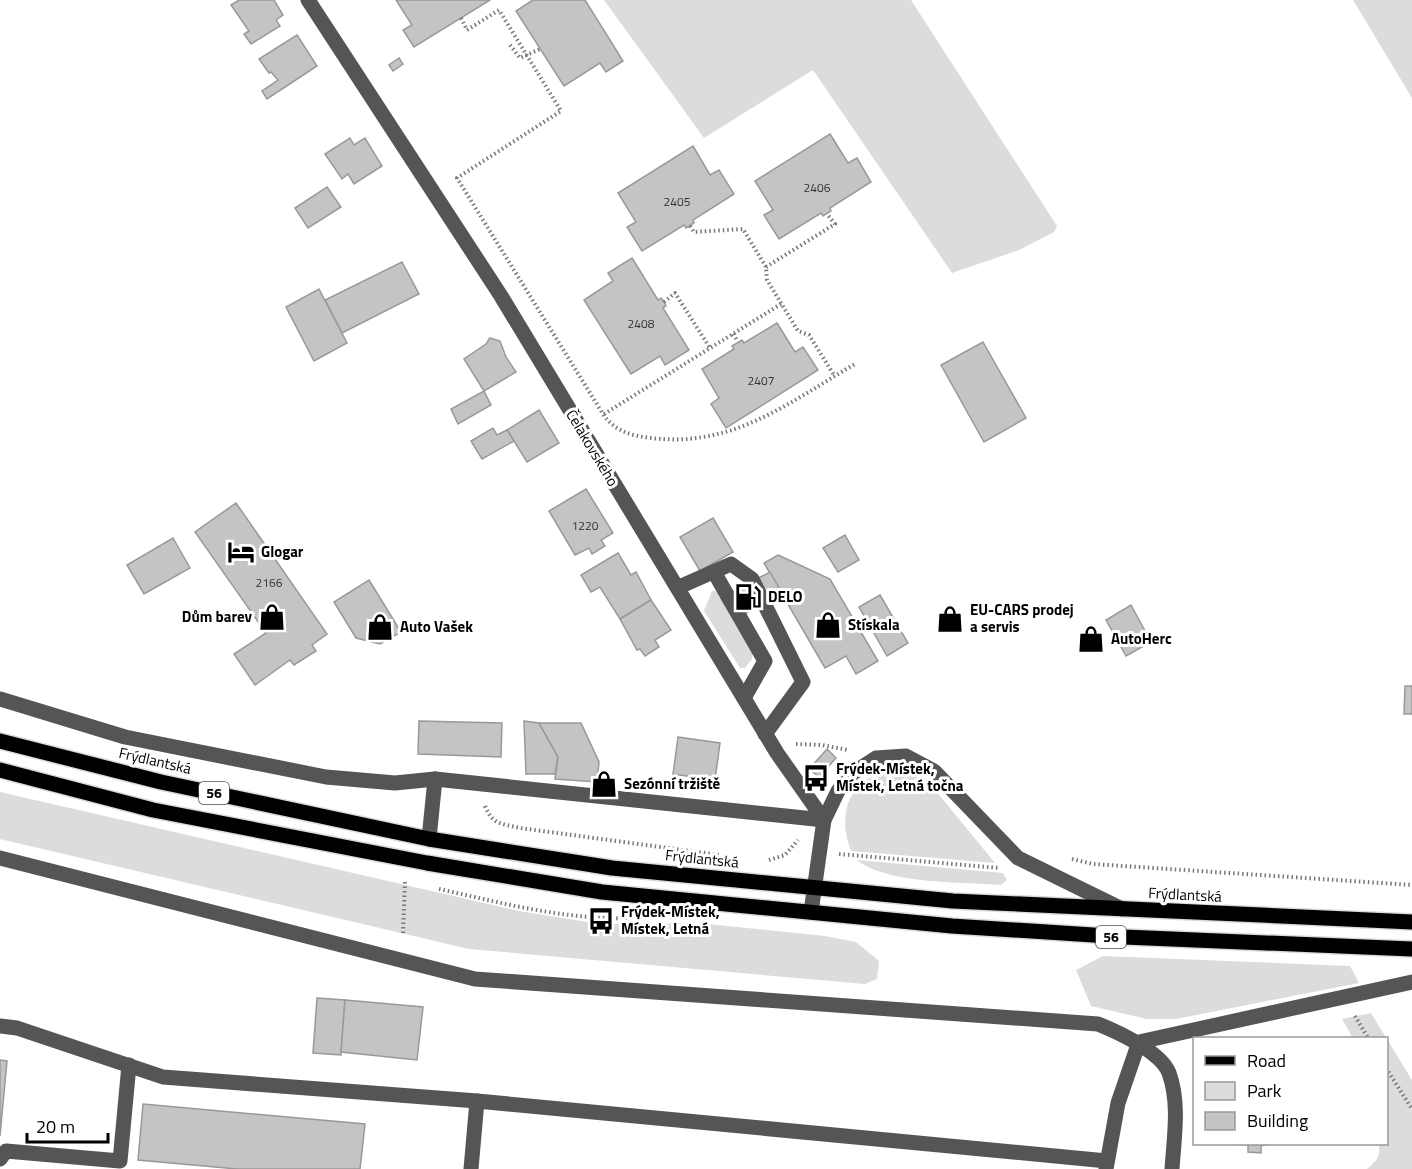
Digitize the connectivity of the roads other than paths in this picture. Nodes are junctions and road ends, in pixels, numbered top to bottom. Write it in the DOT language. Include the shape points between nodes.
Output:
graph roads {
  1 [pos="308,0"];
  2 [pos="714,572"];
  3 [pos="679,587"];
  4 [pos="744,698"];
  5 [pos="0,699"];
  6 [pos="765,734"];
  7 [pos="0,741"];
  8 [pos="0,770"];
  9 [pos="435,779"];
  10 [pos="824,820"];
  11 [pos="429,839"];
  12 [pos="0,858"];
  13 [pos="813,888"];
  14 [pos="1125,910"];
  15 [pos="811,912"];
  16 [pos="1412,922"];
  17 [pos="1412,949"];
  18 [pos="1412,982"];
  19 [pos="0,1026"];
  20 [pos="1138,1042"];
  21 [pos="129,1065"];
  22 [pos="477,1101"];
  23 [pos="0,1159"];
  24 [pos="1107,1165"];
  25 [pos="471,1169"];
  26 [pos="1172,1169"];
  1 -- 3 [label="street, Čelakovského" via="501,296"];
  2 -- 3 [label="street"];
  2 -- 4 [label="street" via="765,661"];
  2 -- 6 [label="street" via="731,564 752,579 803,682"];
  3 -- 4 [label="street, Čelakovského"];
  4 -- 6 [label="street, Čelakovského"];
  5 -- 9 [label="street" via="125,738 326,777 395,783"];
  6 -- 10 [label="street, Čelakovského"];
  7 -- 11 [label="main road, Frýdlantská / 56" via="161,782"];
  8 -- 15 [label="main road, 56" via="153,810 428,863 602,892"];
  9 -- 10 [label="street"];
  9 -- 11 [label="street"];
  10 -- 13 [label="street"];
  10 -- 14 [label="street" via="838,791 854,773 876,758 906,756 934,771 1018,858"];
  11 -- 13 [label="main road, Frýdlantská / 56" via="612,868"];
  12 -- 20 [label="street" via="475,979 1098,1023"];
  13 -- 14 [label="main road, Frýdlantská / 56" via="953,901"];
  13 -- 15 [label="street"];
  14 -- 16 [label="main road, Frýdlantská / 56"];
  15 -- 17 [label="main road, 56" via="1124,938"];
  18 -- 20 [label="street"];
  19 -- 21 [label="street" via="17,1028"];
  20 -- 24 [label="street" via="1118,1103"];
  20 -- 26 [label="street" via="1169,1071 1176,1118"];
  21 -- 22 [label="street" via="164,1077"];
  21 -- 23 [label="street" via="120,1161 6,1151"];
  22 -- 24 [label="street"];
  22 -- 25 [label="street"];
}
